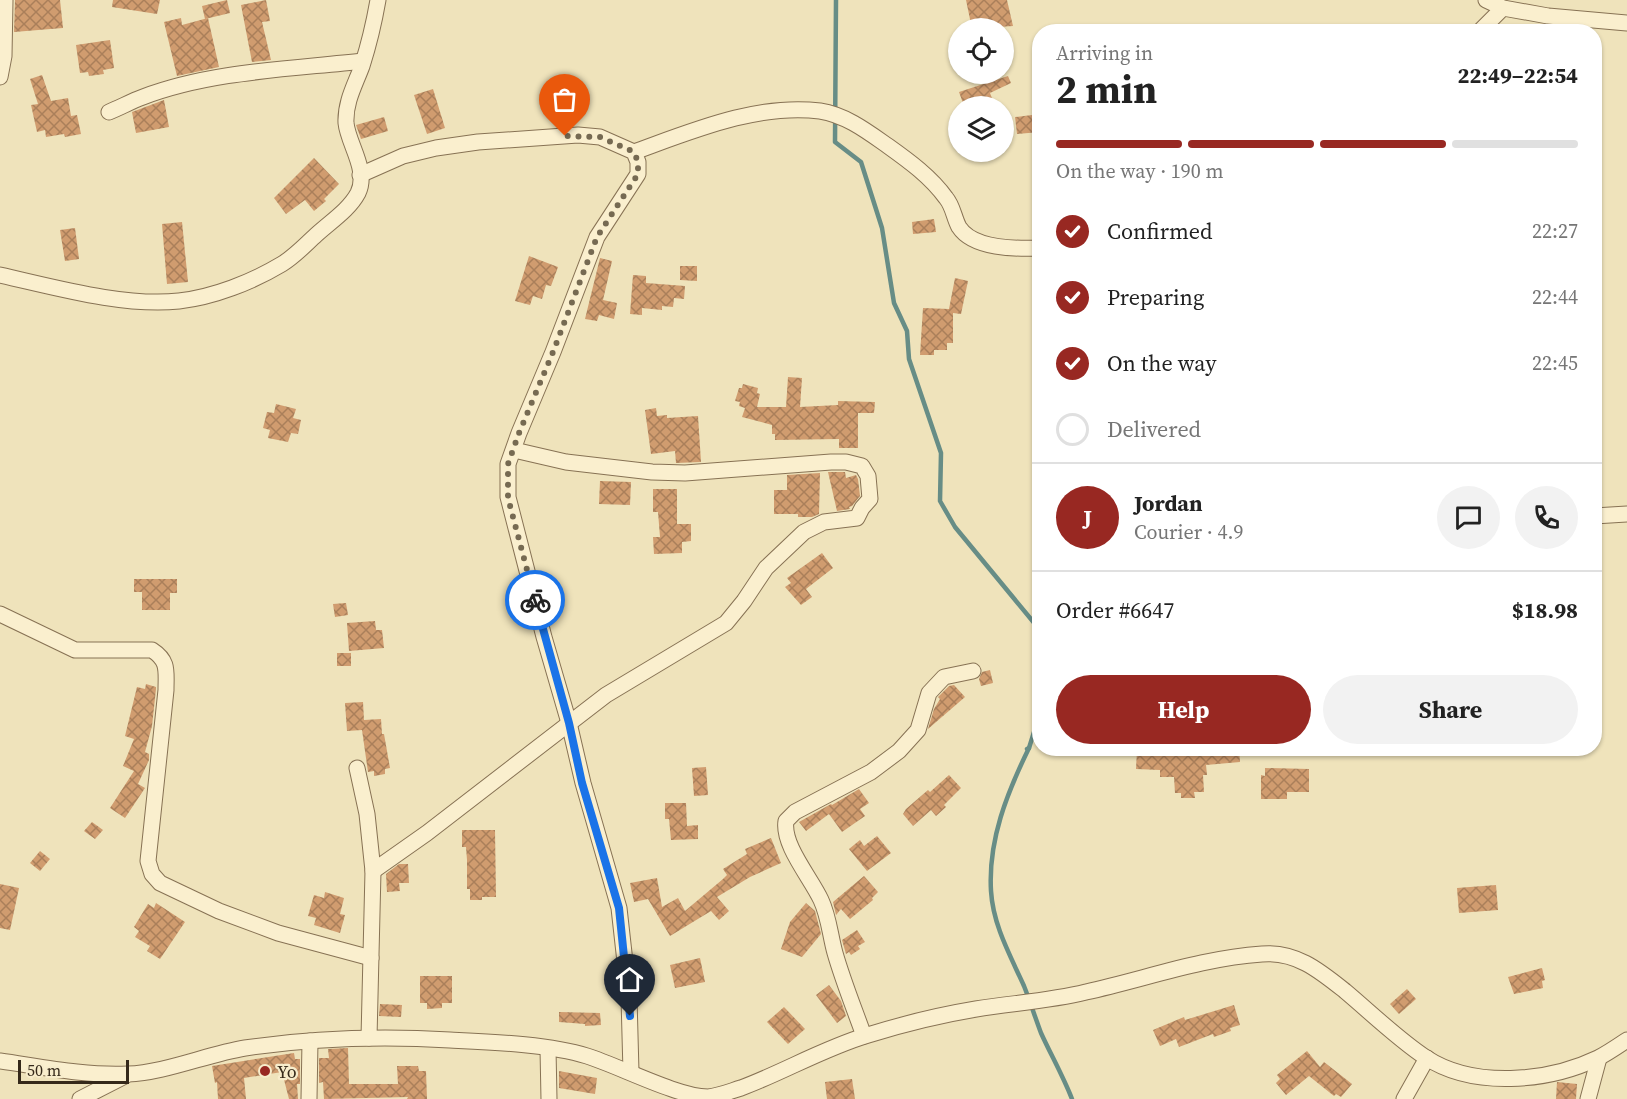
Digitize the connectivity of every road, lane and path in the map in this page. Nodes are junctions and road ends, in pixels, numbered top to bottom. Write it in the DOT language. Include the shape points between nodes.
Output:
graph roads {
  1 [pos="5,0"];
  2 [pos="378,0"];
  3 [pos="1486,0"];
  4 [pos="1503,8"];
  5 [pos="1627,22"];
  6 [pos="1487,24"];
  7 [pos="363,60"];
  8 [pos="0,77"];
  9 [pos="109,112"];
  10 [pos="634,152"];
  11 [pos="360,175"];
  12 [pos="1032,248"];
  13 [pos="0,275"];
  14 [pos="514,450"];
  15 [pos="1627,514"];
  16 [pos="1602,516"];
  17 [pos="0,614"];
  18 [pos="973,671"];
  19 [pos="569,723"];
  20 [pos="357,768"];
  21 [pos="373,871"];
  22 [pos="371,958"];
  23 [pos="864,1036"];
  24 [pos="369,1038"];
  25 [pos="1627,1040"];
  26 [pos="310,1041"];
  27 [pos="548,1048"];
  28 [pos="1427,1058"];
  29 [pos="1599,1058"];
  30 [pos="0,1061"];
  31 [pos="631,1072"];
  32 [pos="128,1074"];
  33 [pos="707,1098"];
  34 [pos="80,1099"];
  35 [pos="309,1099"];
  36 [pos="549,1099"];
  37 [pos="1404,1099"];
  38 [pos="1588,1099"];
  1 -- 8 [label="street"];
  2 -- 7 [label="street"];
  3 -- 4 [label="street"];
  4 -- 5 [label="street"];
  4 -- 6 [label="street"];
  7 -- 9 [label="street" via="187,84 144,96"];
  7 -- 11 [label="street" via="346,107 348,133"];
  10 -- 11 [label="street" via="600,137 578,135 478,142 403,156"];
  10 -- 12 [label="street" via="715,122 790,110 822,111 855,124 926,176 947,199 958,226 975,241"];
  10 -- 14 [label="street" via="638,174 597,237"];
  11 -- 13 [label="street" via="359,191 351,202 298,252 256,278 210,295 179,301 146,301 106,297"];
  14 -- 19 [label="street" via="508,464 508,498"];
  14 -- 19 [label="street" via="566,462 652,472 846,462 862,466 870,484 870,499 857,518 824,522 804,532 766,568 726,623 606,695"];
  15 -- 16 [label="street"];
  17 -- 22 [label="street" via="75,650 152,650 163,657 166,690 148,861 160,883 278,933"];
  18 -- 23 [label="street" via="944,677 929,693 918,730 898,751 871,772 795,812 786,821 786,834 829,918 838,964"];
  19 -- 21 [label="street"];
  19 -- 31 [label="street" via="582,783 619,908 629,998"];
  20 -- 21 [label="street"];
  21 -- 22 [label="street"];
  22 -- 24 [label="street"];
  23 -- 28 [label="street" via="979,1008 1085,993 1206,962 1266,953 1292,956 1317,968"];
  23 -- 33 [label="street" via="757,1082"];
  24 -- 26 [label="street"];
  24 -- 27 [label="street"];
  25 -- 29 [label="street"];
  26 -- 32 [label="street" via="241,1049"];
  26 -- 35 [label="street"];
  27 -- 31 [label="street"];
  27 -- 36 [label="street"];
  28 -- 29 [label="street" via="1467,1075 1509,1079 1552,1074"];
  28 -- 37 [label="street"];
  29 -- 38 [label="street"];
  30 -- 32 [label="street" via="49,1069"];
  31 -- 33 [label="street"];
  32 -- 34 [label="street"];
}
